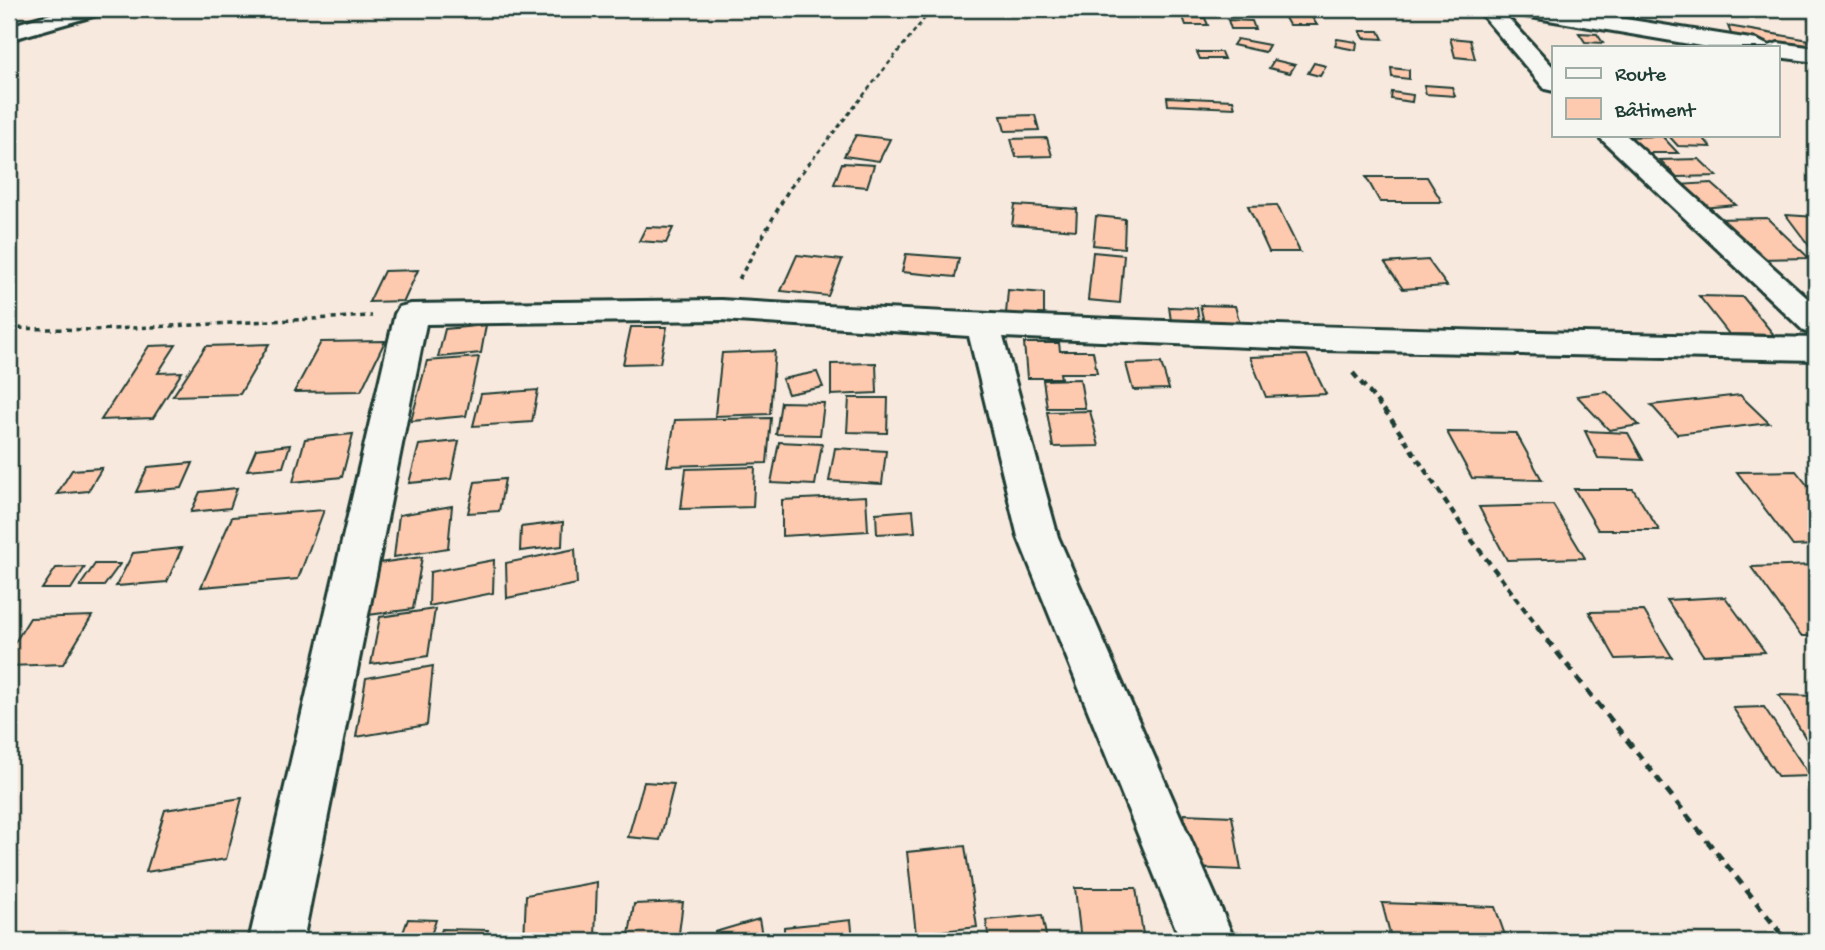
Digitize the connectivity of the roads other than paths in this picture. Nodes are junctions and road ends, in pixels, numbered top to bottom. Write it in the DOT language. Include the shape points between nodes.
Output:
graph roads {
  1 [pos="92,9"];
  2 [pos="1488,9"];
  3 [pos="1525,9"];
  4 [pos="9,33"];
  5 [pos="1749,46"];
  6 [pos="1780,50"];
  7 [pos="1816,55"];
  8 [pos="1552,82"];
  9 [pos="1610,136"];
  10 [pos="1816,324"];
  11 [pos="983,326"];
  12 [pos="1816,349"];
  13 [pos="276,941"];
  14 [pos="1208,941"];
  1 -- 4 [label="street"];
  2 -- 8 [label="street"];
  3 -- 5 [label="street"];
  6 -- 7 [label="street"];
  9 -- 10 [label="street"];
  11 -- 12 [label="street" via="1321,339"];
  11 -- 13 [label="street" via="721,310 411,314"];
  11 -- 14 [label="street" via="1038,537"];
}
